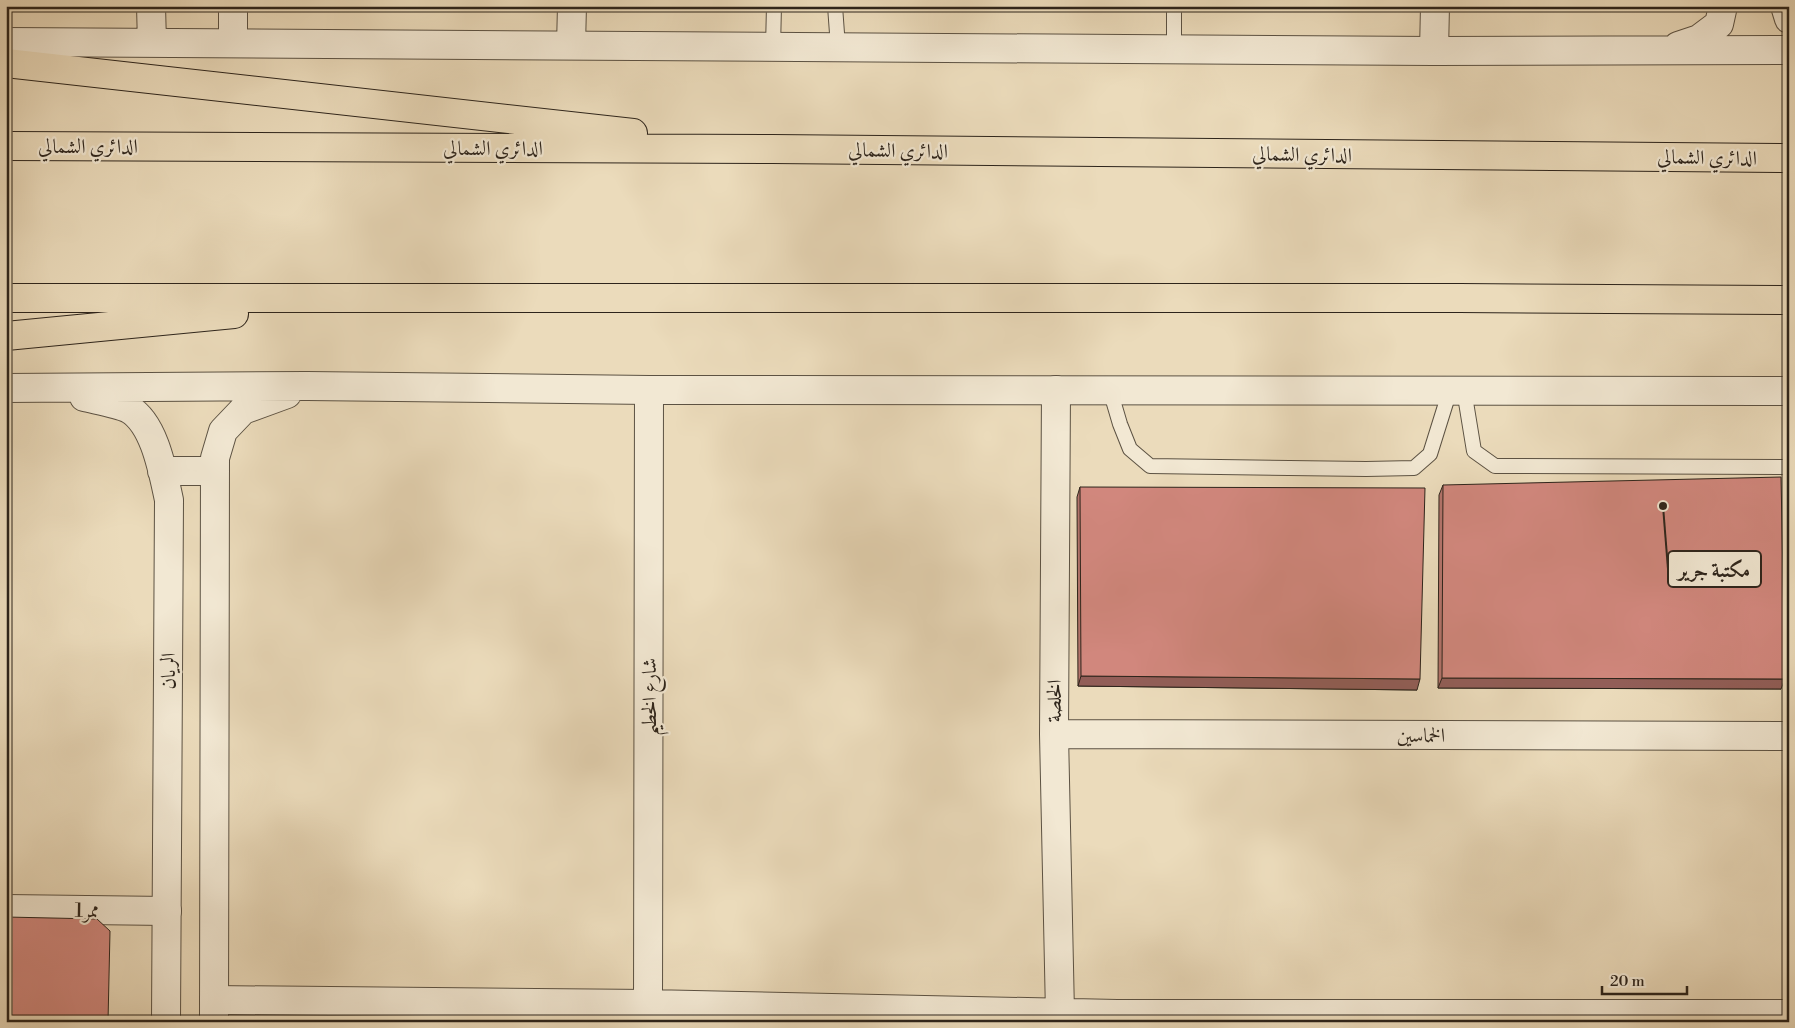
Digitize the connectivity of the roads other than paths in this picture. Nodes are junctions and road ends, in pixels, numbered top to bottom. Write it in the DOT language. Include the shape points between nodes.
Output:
graph roads {
  1 [pos="151,6"];
  2 [pos="233,6"];
  3 [pos="572,6"];
  4 [pos="774,6"];
  5 [pos="835,6"];
  6 [pos="1174,6"];
  7 [pos="1435,6"];
  8 [pos="1723,6"];
  9 [pos="1786,6"];
  10 [pos="1789,19"];
  11 [pos="6,42"];
  12 [pos="152,43"];
  13 [pos="233,44"];
  14 [pos="571,45"];
  15 [pos="773,47"];
  16 [pos="838,47"];
  17 [pos="1174,49"];
  18 [pos="1434,50"];
  19 [pos="1789,50"];
  20 [pos="1660,51"];
  21 [pos="6,63"];
  22 [pos="6,146"];
  23 [pos="773,149"];
  24 [pos="1789,158"];
  25 [pos="6,298"];
  26 [pos="387,299"];
  27 [pos="1789,300"];
  28 [pos="6,336"];
  29 [pos="307,386"];
  30 [pos="6,388"];
  31 [pos="54,388"];
  32 [pos="649,390"];
  33 [pos="1056,390"];
  34 [pos="1110,390"];
  35 [pos="1457,390"];
  36 [pos="1789,390"];
  37 [pos="1789,467"];
  38 [pos="162,471"];
  39 [pos="214,471"];
  40 [pos="1054,734"];
  41 [pos="1789,736"];
  42 [pos="6,908"];
  43 [pos="167,912"];
  44 [pos="648,1004"];
  45 [pos="214,1011"];
  46 [pos="1060,1013"];
  47 [pos="1789,1014"];
  48 [pos="1117,1018"];
  49 [pos="1414,1018"];
  50 [pos="166,1022"];
  1 -- 12 [label="street"];
  2 -- 13 [label="street"];
  3 -- 14 [label="street"];
  4 -- 15 [label="lane"];
  5 -- 16 [label="lane"];
  6 -- 17 [label="lane"];
  7 -- 18 [label="street"];
  8 -- 20 [label="street" via="1719,24 1699,39"];
  9 -- 10 [label="street"];
  11 -- 12 [label="street"];
  12 -- 13 [label="street"];
  13 -- 14 [label="street"];
  14 -- 15 [label="street"];
  15 -- 16 [label="street"];
  16 -- 17 [label="street"];
  17 -- 18 [label="street"];
  18 -- 20 [label="street"];
  19 -- 20 [label="street"];
  21 -- 23 [label="highway"];
  22 -- 23 [label="highway, الدائري الشمالي"];
  23 -- 24 [label="highway, الدائري الشمالي"];
  25 -- 26 [label="highway"];
  26 -- 27 [label="highway"];
  26 -- 28 [label="highway"];
  29 -- 31 [label="street"];
  29 -- 32 [label="street"];
  29 -- 39 [label="street" via="243,410 223,431"];
  30 -- 31 [label="street"];
  31 -- 38 [label="street, الريان" via="129,409 144,424 158,452"];
  32 -- 33 [label="street"];
  32 -- 44 [label="street, شارع الخطيم"];
  33 -- 34 [label="street"];
  33 -- 40 [label="street, الخلصة"];
  34 -- 35 [label="street"];
  34 -- 35 [label="lane" via="1130,449 1150,466 1366,469 1414,468 1430,454"];
  35 -- 36 [label="street"];
  35 -- 37 [label="lane" via="1474,451 1496,466"];
  38 -- 39 [label="street"];
  38 -- 43 [label="street, الريان" via="169,500"];
  39 -- 45 [label="street"];
  40 -- 41 [label="street, الخماسين"];
  40 -- 46 [label="street, الخلصة"];
  42 -- 43 [label="street, ممر1"];
  43 -- 50 [label="street, الريان"];
  44 -- 45 [label="street"];
  44 -- 46 [label="street"];
  46 -- 48 [label="street"];
  47 -- 49 [label="street"];
  48 -- 49 [label="street"];
}
